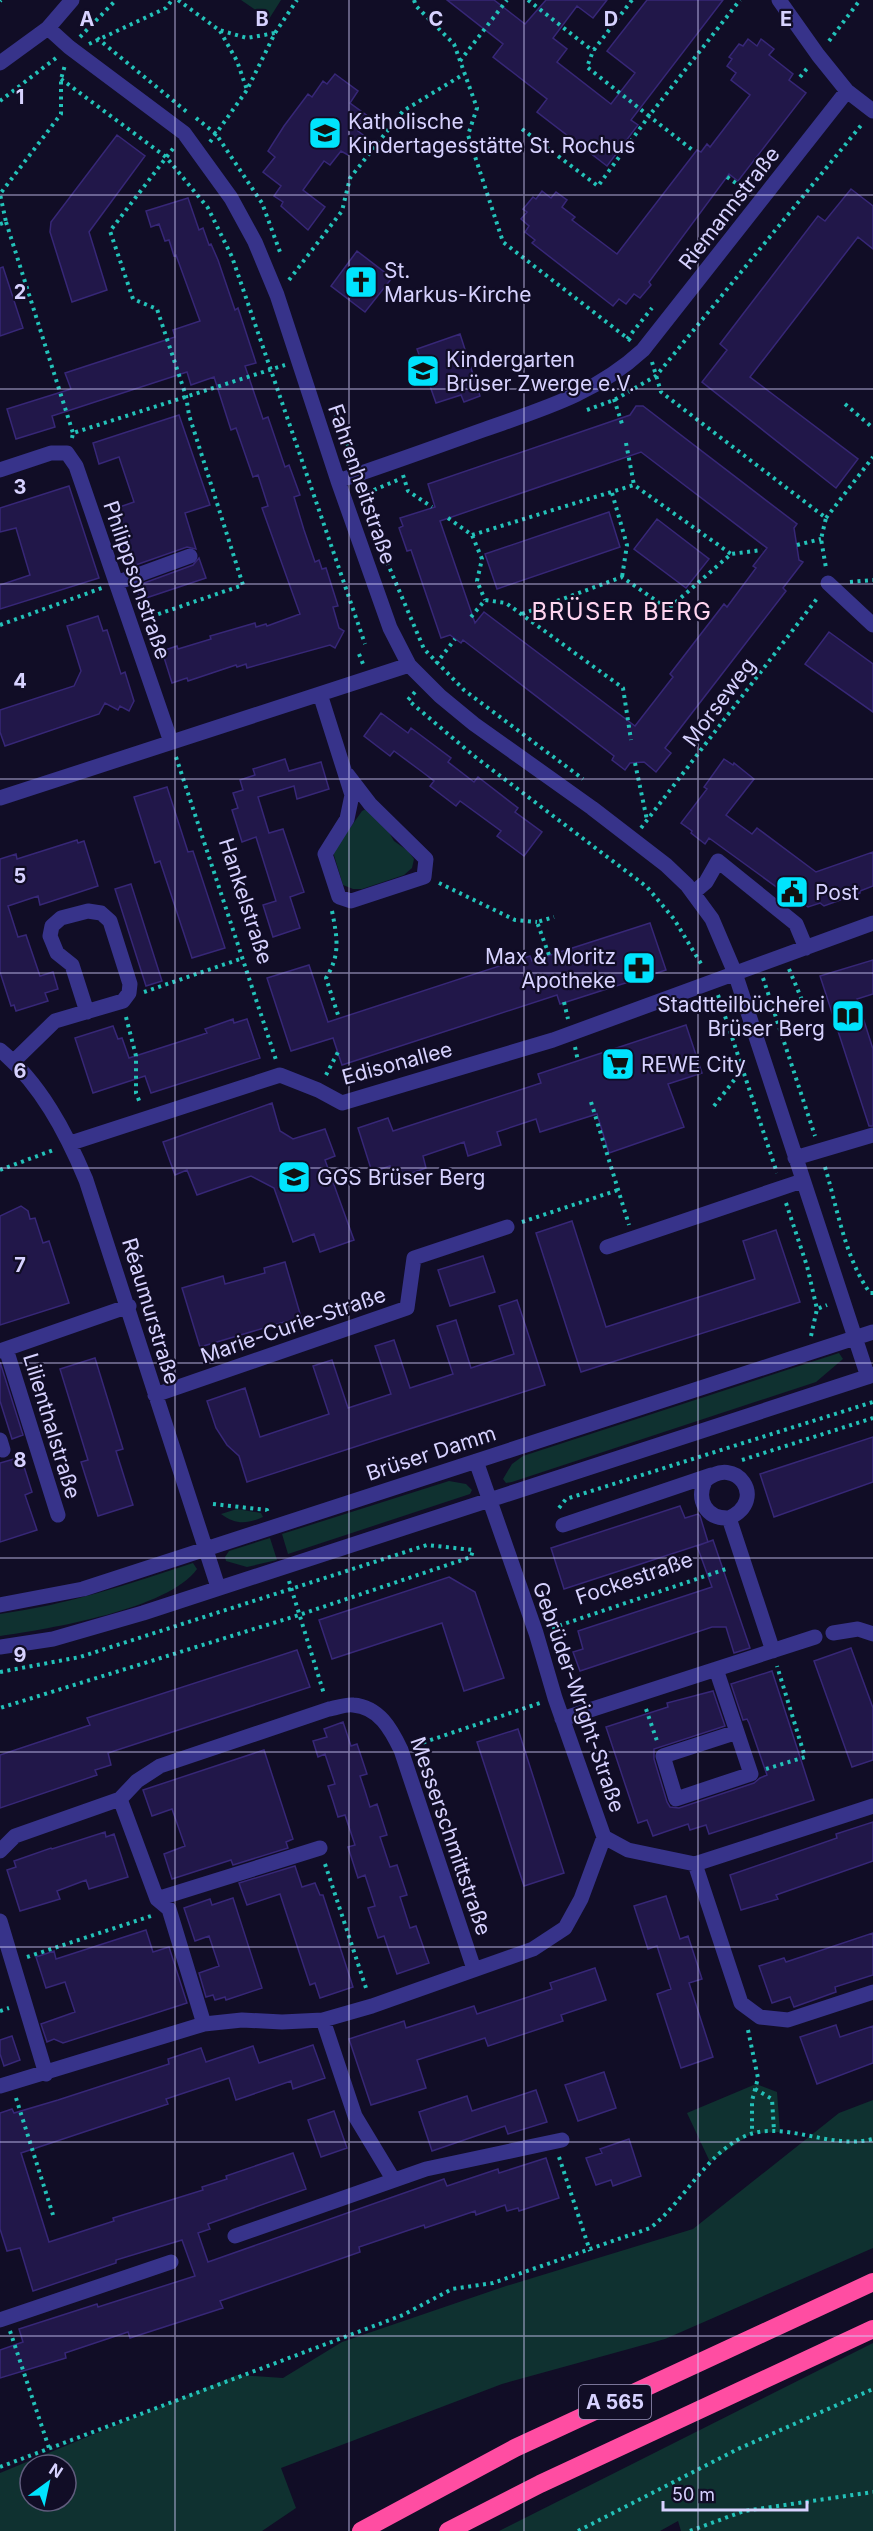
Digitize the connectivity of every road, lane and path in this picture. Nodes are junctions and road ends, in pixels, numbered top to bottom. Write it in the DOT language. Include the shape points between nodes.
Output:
graph roads {
  1 [pos="72,0"];
  2 [pos="172,0"];
  3 [pos="178,0"];
  4 [pos="297,0"];
  5 [pos="414,0"];
  6 [pos="507,0"];
  7 [pos="528,0"];
  8 [pos="632,0"];
  9 [pos="740,0"];
  10 [pos="778,0"];
  11 [pos="860,0"];
  12 [pos="48,28"];
  13 [pos="219,30"];
  14 [pos="275,33"];
  15 [pos="593,51"];
  16 [pos="76,52"];
  17 [pos="818,55"];
  18 [pos="459,62"];
  19 [pos="0,63"];
  20 [pos="464,74"];
  21 [pos="800,77"];
  22 [pos="61,79"];
  23 [pos="247,90"];
  24 [pos="847,91"];
  25 [pos="873,111"];
  26 [pos="649,116"];
  27 [pos="522,129"];
  28 [pos="184,133"];
  29 [pos="695,152"];
  30 [pos="201,154"];
  31 [pos="166,157"];
  32 [pos="727,177"];
  33 [pos="754,182"];
  34 [pos="747,191"];
  35 [pos="739,200"];
  36 [pos="760,201"];
  37 [pos="6,222"];
  38 [pos="0,224"];
  39 [pos="277,295"];
  40 [pos="657,301"];
  41 [pos="627,338"];
  42 [pos="621,345"];
  43 [pos="643,350"];
  44 [pos="297,360"];
  45 [pos="271,370"];
  46 [pos="186,396"];
  47 [pos="845,404"];
  48 [pos="618,408"];
  49 [pos="623,426"];
  50 [pos="873,428"];
  51 [pos="74,433"];
  52 [pos="626,443"];
  53 [pos="67,453"];
  54 [pos="364,454"];
  55 [pos="873,457"];
  56 [pos="353,458"];
  57 [pos="0,470"];
  58 [pos="338,482"];
  59 [pos="634,485"];
  60 [pos="408,491"];
  61 [pos="612,493"];
  62 [pos="432,507"];
  63 [pos="448,518"];
  64 [pos="826,518"];
  65 [pos="472,534"];
  66 [pos="821,539"];
  67 [pos="797,545"];
  68 [pos="762,550"];
  69 [pos="731,554"];
  70 [pos="190,556"];
  71 [pos="622,577"];
  72 [pos="116,583"];
  73 [pos="828,583"];
  74 [pos="485,600"];
  75 [pos="522,614"];
  76 [pos="471,617"];
  77 [pos="129,624"];
  78 [pos="0,625"];
  79 [pos="873,625"];
  80 [pos="455,639"];
  81 [pos="365,644"];
  82 [pos="437,663"];
  83 [pos="408,664"];
  84 [pos="423,680"];
  85 [pos="320,694"];
  86 [pos="631,740"];
  87 [pos="171,742"];
  88 [pos="635,763"];
  89 [pos="347,774"];
  90 [pos="588,782"];
  91 [pos="1,794"];
  92 [pos="634,818"];
  93 [pos="647,820"];
  94 [pos="644,825"];
  95 [pos="651,832"];
  96 [pos="634,839"];
  97 [pos="424,877"];
  98 [pos="693,893"];
  99 [pos="339,897"];
  100 [pos="554,917"];
  101 [pos="537,922"];
  102 [pos="873,923"];
  103 [pos="806,948"];
  104 [pos="783,955"];
  105 [pos="549,956"];
  106 [pos="243,958"];
  107 [pos="750,968"];
  108 [pos="735,973"];
  109 [pos="126,997"];
  110 [pos="802,1000"];
  111 [pos="87,1012"];
  112 [pos="339,1018"];
  113 [pos="0,1050"];
  114 [pos="338,1052"];
  115 [pos="14,1061"];
  116 [pos="742,1070"];
  117 [pos="280,1075"];
  118 [pos="318,1090"];
  119 [pos="591,1102"];
  120 [pos="714,1106"];
  121 [pos="145,1118"];
  122 [pos="873,1135"];
  123 [pos="71,1143"];
  124 [pos="820,1150"];
  125 [pos="795,1158"];
  126 [pos="0,1170"];
  127 [pos="802,1181"];
  128 [pos="618,1190"];
  129 [pos="507,1227"];
  130 [pos="634,1238"];
  131 [pos="607,1247"];
  132 [pos="873,1293"];
  133 [pos="129,1306"];
  134 [pos="873,1332"];
  135 [pos="854,1338"];
  136 [pos="3,1350"];
  137 [pos="871,1376"];
  138 [pos="155,1395"];
  139 [pos="873,1402"];
  140 [pos="873,1418"];
  141 [pos="476,1461"];
  142 [pos="711,1475"];
  143 [pos="489,1500"];
  144 [pos="213,1504"];
  145 [pos="58,1515"];
  146 [pos="269,1517"];
  147 [pos="729,1518"];
  148 [pos="559,1519"];
  149 [pos="207,1548"];
  150 [pos="744,1563"];
  151 [pos="288,1578"];
  152 [pos="218,1587"];
  153 [pos="291,1589"];
  154 [pos="0,1605"];
  155 [pos="298,1615"];
  156 [pos="536,1633"];
  157 [pos="833,1633"];
  158 [pos="873,1634"];
  159 [pos="815,1637"];
  160 [pos="0,1647"];
  161 [pos="773,1651"];
  162 [pos="716,1669"];
  163 [pos="0,1672"];
  164 [pos="641,1694"];
  165 [pos="555,1698"];
  166 [pos="0,1708"];
  167 [pos="329,1709"];
  168 [pos="562,1719"];
  169 [pos="737,1732"];
  170 [pos="401,1750"];
  171 [pos="663,1756"];
  172 [pos="751,1774"];
  173 [pos="120,1799"];
  174 [pos="873,1806"];
  175 [pos="604,1837"];
  176 [pos="320,1848"];
  177 [pos="0,1851"];
  178 [pos="695,1864"];
  179 [pos="157,1899"];
  180 [pos="169,1909"];
  181 [pos="0,1921"];
  182 [pos="12,1962"];
  183 [pos="474,1969"];
  184 [pos="873,1992"];
  185 [pos="741,2003"];
  186 [pos="372,2006"];
  187 [pos="323,2020"];
  188 [pos="204,2024"];
  189 [pos="46,2074"];
  190 [pos="5,2085"];
  191 [pos="755,2089"];
  192 [pos="774,2131"];
  193 [pos="752,2133"];
  194 [pos="873,2139"];
  195 [pos="558,2141"];
  196 [pos="393,2179"];
  197 [pos="53,2215"];
  198 [pos="235,2236"];
  199 [pos="590,2251"];
  200 [pos="171,2262"];
  201 [pos="873,2282"];
  202 [pos="3,2320"];
  203 [pos="873,2329"];
  204 [pos="873,2389"];
  205 [pos="49,2448"];
  206 [pos="0,2467"];
  207 [pos="873,2492"];
  208 [pos="362,2531"];
  209 [pos="447,2531"];
  210 [pos="578,2531"];
  211 [pos="690,2531"];
  1 -- 12 [label="street"];
  2 -- 16 [label="path" via="166,8 97,38"];
  3 -- 13 [label="path"];
  4 -- 14 [label="path"];
  5 -- 18 [label="path" via="454,44"];
  6 -- 18 [label="path"];
  7 -- 15 [label="path"];
  8 -- 15 [label="path"];
  9 -- 26 [label="path"];
  10 -- 17 [label="street"];
  11 -- 17 [label="path"];
  12 -- 16 [label="street, Fahrenheitstraße"];
  12 -- 19 [label="street"];
  13 -- 14 [label="path" via="247,38"];
  13 -- 23 [label="path" via="237,61"];
  14 -- 23 [label="path"];
  15 -- 26 [label="path" via="587,67"];
  16 -- 22 [label="path" via="63,67"];
  16 -- 28 [label="street, Fahrenheitstraße"];
  17 -- 21 [label="path"];
  17 -- 24 [label="street"];
  18 -- 20 [label="path"];
  20 -- 39 [label="path" via="403,111 350,178 342,211"];
  20 -- 41 [label="path" via="477,108 468,135 503,242"];
  22 -- 31 [label="path"];
  22 -- 37 [label="path" via="61,114 0,194"];
  23 -- 30 [label="path"];
  24 -- 25 [label="street"];
  24 -- 36 [label="street, Riemannstraße"];
  26 -- 27 [label="path" via="597,186"];
  26 -- 29 [label="path"];
  28 -- 30 [label="street, Fahrenheitstraße"];
  28 -- 31 [label="path"];
  30 -- 39 [label="street, Fahrenheitstraße" via="255,242"];
  31 -- 45 [label="path" via="208,208 232,257"];
  31 -- 46 [label="path" via="110,231 133,299 157,309"];
  32 -- 34 [label="path"];
  33 -- 34 [label="path"];
  34 -- 35 [label="path"];
  34 -- 36 [label="path"];
  36 -- 43 [label="street, Riemannstraße"];
  37 -- 38 [label="path"];
  37 -- 51 [label="path"];
  39 -- 44 [label="street, Fahrenheitstraße"];
  40 -- 41 [label="path"];
  41 -- 42 [label="path"];
  41 -- 43 [label="path"];
  43 -- 58 [label="street, Riemannstraße" via="586,392"];
  43 -- 64 [label="path" via="651,357 661,392"];
  44 -- 45 [label="path"];
  44 -- 58 [label="street, Fahrenheitstraße"];
  45 -- 46 [label="path"];
  45 -- 81 [label="path"];
  46 -- 51 [label="path"];
  46 -- 77 [label="path" via="243,585"];
  47 -- 50 [label="path"];
  48 -- 49 [label="path"];
  51 -- 53 [label="path"];
  52 -- 59 [label="path"];
  53 -- 57 [label="street" via="51,453"];
  53 -- 72 [label="street, Philippsonstraße" via="76,466"];
  54 -- 56 [label="path"];
  55 -- 64 [label="path"];
  58 -- 83 [label="street, Fahrenheitstraße" via="390,628"];
  59 -- 61 [label="path"];
  59 -- 69 [label="path"];
  60 -- 62 [label="path"];
  61 -- 65 [label="path"];
  61 -- 71 [label="path" via="627,545"];
  63 -- 65 [label="path"];
  64 -- 66 [label="path"];
  65 -- 74 [label="path" via="482,559 477,581"];
  66 -- 67 [label="path"];
  66 -- 73 [label="path"];
  68 -- 69 [label="path"];
  69 -- 71 [label="path" via="668,609"];
  70 -- 72 [label="street"];
  71 -- 75 [label="path"];
  72 -- 77 [label="street, Philippsonstraße"];
  72 -- 78 [label="path"];
  73 -- 79 [label="street"];
  73 -- 93 [label="path, Morseweg"];
  74 -- 75 [label="path" via="506,603"];
  74 -- 76 [label="path"];
  75 -- 86 [label="path" via="622,688"];
  77 -- 87 [label="street, Philippsonstraße"];
  80 -- 82 [label="path"];
  82 -- 84 [label="path"];
  82 -- 90 [label="path" via="464,690"];
  83 -- 84 [label="street, Fahrenheitstraße"];
  83 -- 85 [label="street"];
  84 -- 96 [label="street, Fahrenheitstraße" via="474,724"];
  85 -- 87 [label="street"];
  85 -- 89 [label="street"];
  87 -- 91 [label="street"];
  87 -- 106 [label="path, Hankelstraße"];
  88 -- 93 [label="path"];
  89 -- 97 [label="street" via="370,804 426,860"];
  89 -- 99 [label="street" via="352,795 347,819 325,854"];
  92 -- 94 [label="path"];
  93 -- 94 [label="path, Morseweg"];
  94 -- 95 [label="path"];
  94 -- 96 [label="path, Morseweg"];
  96 -- 98 [label="street, Fahrenheitstraße"];
  97 -- 99 [label="street" via="351,902"];
  97 -- 101 [label="path" via="515,920"];
  98 -- 103 [label="street" via="706,882 718,861 796,924"];
  98 -- 108 [label="street, Fahrenheitstraße" via="712,920"];
  99 -- 112 [label="path" via="332,911 336,962 326,978"];
  100 -- 101 [label="path"];
  101 -- 105 [label="path"];
  102 -- 103 [label="street, Edisonallee"];
  103 -- 104 [label="street, Edisonallee"];
  104 -- 107 [label="street, Edisonallee"];
  104 -- 110 [label="path"];
  106 -- 109 [label="path"];
  106 -- 117 [label="path, Hankelstraße"];
  107 -- 108 [label="street, Edisonallee"];
  107 -- 124 [label="path" via="762,976"];
  108 -- 118 [label="street, Edisonallee" via="554,1040 342,1103"];
  108 -- 125 [label="street, Fahrenheitstraße"];
  109 -- 111 [label="street"];
  109 -- 111 [label="street" via="130,984 110,921 101,913 88,911 61,918 52,926 50,936 57,953 72,965"];
  109 -- 121 [label="path" via="136,1093"];
  111 -- 115 [label="street" via="55,1021"];
  113 -- 115 [label="street, Réaumurstraße"];
  114 -- 118 [label="path"];
  115 -- 123 [label="street, Réaumurstraße" via="47,1103"];
  116 -- 120 [label="path"];
  117 -- 118 [label="street, Edisonallee"];
  117 -- 121 [label="street"];
  119 -- 128 [label="path"];
  121 -- 123 [label="street"];
  122 -- 124 [label="street"];
  123 -- 126 [label="path"];
  123 -- 133 [label="street, Réaumurstraße"];
  124 -- 125 [label="street"];
  124 -- 132 [label="path" via="850,1251 863,1283"];
  125 -- 127 [label="street, Fahrenheitstraße"];
  127 -- 130 [label="street"];
  127 -- 135 [label="street, Fahrenheitstraße"];
  128 -- 129 [label="path"];
  128 -- 130 [label="path"];
  129 -- 138 [label="street, Marie-Curie-Straße" via="414,1258 407,1308"];
  130 -- 131 [label="street"];
  133 -- 136 [label="street, Lilienthalstraße"];
  133 -- 138 [label="street, Réaumurstraße"];
  134 -- 135 [label="street, Brüser Damm"];
  135 -- 137 [label="street, Fahrenheitstraße"];
  135 -- 141 [label="street, Brüser Damm"];
  136 -- 145 [label="street, Lilienthalstraße"];
  137 -- 143 [label="street"];
  138 -- 149 [label="street, Réaumurstraße"];
  139 -- 148 [label="path" via="566,1499"];
  140 -- 142 [label="path" via="742,1460"];
  141 -- 143 [label="street, Gebrüder-Wright-Straße"];
  141 -- 149 [label="street, Brüser Damm"];
  142 -- 147 [label="street" via="701,1489 703,1505 710,1514"];
  142 -- 147 [label="street" via="729,1472 745,1485 746,1503"];
  142 -- 148 [label="street"];
  143 -- 152 [label="street"];
  143 -- 156 [label="street, Gebrüder-Wright-Straße"];
  144 -- 146 [label="path" via="267,1510"];
  147 -- 150 [label="street"];
  149 -- 152 [label="street, Réaumurstraße"];
  149 -- 154 [label="street, Brüser Damm" via="84,1589"];
  150 -- 156 [label="path, Fockestraße"];
  150 -- 161 [label="street"];
  151 -- 153 [label="path"];
  152 -- 160 [label="street" via="53,1639"];
  153 -- 155 [label="path"];
  153 -- 155 [label="path" via="427,1545 473,1550 471,1557"];
  153 -- 163 [label="path" via="80,1657"];
  155 -- 166 [label="path"];
  155 -- 167 [label="path"];
  156 -- 165 [label="street, Gebrüder-Wright-Straße"];
  157 -- 158 [label="street" via="858,1629"];
  159 -- 161 [label="street"];
  161 -- 162 [label="street"];
  161 -- 172 [label="path" via="805,1757"];
  162 -- 164 [label="street"];
  162 -- 169 [label="street"];
  164 -- 168 [label="street"];
  164 -- 171 [label="path"];
  165 -- 168 [label="street, Gebrüder-Wright-Straße"];
  165 -- 170 [label="path"];
  167 -- 170 [label="street, Messerschmittstraße" via="352,1705 368,1709 390,1728"];
  167 -- 173 [label="street, Messerschmittstraße" via="160,1766 137,1781"];
  168 -- 175 [label="street, Gebrüder-Wright-Straße"];
  169 -- 171 [label="street"];
  169 -- 172 [label="street"];
  170 -- 183 [label="street, Messerschmittstraße"];
  171 -- 172 [label="street" via="676,1799"];
  173 -- 177 [label="street, Messerschmittstraße" via="15,1836"];
  173 -- 179 [label="street"];
  174 -- 178 [label="street"];
  175 -- 178 [label="street" via="628,1850"];
  175 -- 183 [label="street, Gebrüder-Wright-Straße" via="581,1899 565,1928 533,1949"];
  176 -- 179 [label="street"];
  176 -- 186 [label="path"];
  178 -- 185 [label="street"];
  179 -- 180 [label="street"];
  180 -- 182 [label="path"];
  180 -- 188 [label="street"];
  181 -- 182 [label="street"];
  182 -- 189 [label="street"];
  183 -- 186 [label="street, Gebrüder-Wright-Straße"];
  184 -- 185 [label="street" via="789,2020 760,2017"];
  185 -- 191 [label="path" via="758,2078"];
  186 -- 187 [label="street, Gebrüder-Wright-Straße"];
  187 -- 188 [label="street, Gebrüder-Wright-Straße"];
  187 -- 196 [label="street" via="355,2116"];
  188 -- 189 [label="street, Gebrüder-Wright-Straße"];
  189 -- 190 [label="street, Gebrüder-Wright-Straße"];
  190 -- 197 [label="path"];
  191 -- 192 [label="path" via="772,2099"];
  191 -- 193 [label="path"];
  192 -- 193 [label="path"];
  192 -- 194 [label="path" via="830,2141"];
  193 -- 199 [label="path" via="718,2154 665,2217 650,2228"];
  195 -- 196 [label="street"];
  195 -- 199 [label="path"];
  196 -- 198 [label="street"];
  199 -- 205 [label="path" via="493,2283 452,2289 403,2315"];
  200 -- 202 [label="street"];
  201 -- 208 [label="highway, A 565" via="515,2448"];
  202 -- 205 [label="path"];
  203 -- 209 [label="highway, A 565"];
  204 -- 210 [label="path" via="738,2449"];
  205 -- 206 [label="path"];
  207 -- 211 [label="path" via="744,2511"];
}
